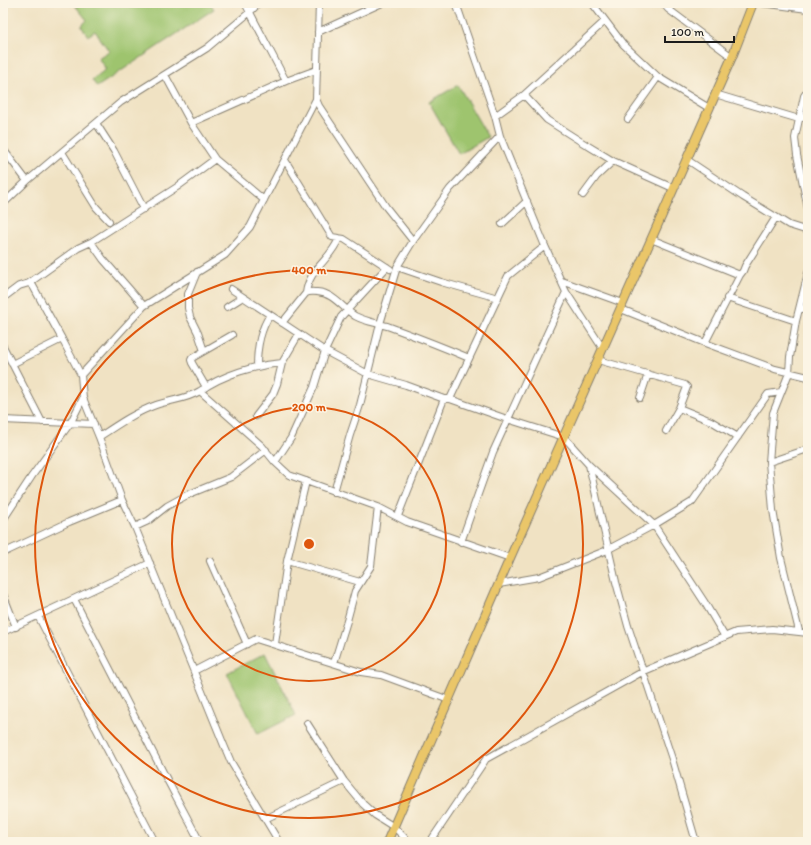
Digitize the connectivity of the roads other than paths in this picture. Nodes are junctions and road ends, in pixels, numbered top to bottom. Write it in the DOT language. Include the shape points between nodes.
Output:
graph roads {
  1 [pos="245,3"];
  2 [pos="259,3"];
  3 [pos="319,3"];
  4 [pos="382,3"];
  5 [pos="592,3"];
  6 [pos="663,3"];
  7 [pos="753,3"];
  8 [pos="761,3"];
  9 [pos="458,4"];
  10 [pos="808,9"];
  11 [pos="250,12"];
  12 [pos="605,22"];
  13 [pos="318,32"];
  14 [pos="732,57"];
  15 [pos="316,70"];
  16 [pos="165,75"];
  17 [pos="658,77"];
  18 [pos="286,81"];
  19 [pos="808,90"];
  20 [pos="716,94"];
  21 [pos="524,95"];
  22 [pos="316,99"];
  23 [pos="709,108"];
  24 [pos="495,116"];
  25 [pos="808,116"];
  26 [pos="628,119"];
  27 [pos="799,119"];
  28 [pos="96,123"];
  29 [pos="192,123"];
  30 [pos="500,136"];
  31 [pos="62,152"];
  32 [pos="4,154"];
  33 [pos="215,159"];
  34 [pos="686,159"];
  35 [pos="285,160"];
  36 [pos="614,161"];
  37 [pos="27,181"];
  38 [pos="673,188"];
  39 [pos="583,194"];
  40 [pos="264,200"];
  41 [pos="527,201"];
  42 [pos="3,204"];
  43 [pos="144,209"];
  44 [pos="808,209"];
  45 [pos="776,217"];
  46 [pos="109,221"];
  47 [pos="502,224"];
  48 [pos="808,231"];
  49 [pos="339,238"];
  50 [pos="651,238"];
  51 [pos="413,241"];
  52 [pos="91,242"];
  53 [pos="545,246"];
  54 [pos="387,268"];
  55 [pos="396,269"];
  56 [pos="197,272"];
  57 [pos="808,273"];
  58 [pos="740,275"];
  59 [pos="562,281"];
  60 [pos="30,283"];
  61 [pos="231,289"];
  62 [pos="566,292"];
  63 [pos="306,294"];
  64 [pos="243,297"];
  65 [pos="3,298"];
  66 [pos="498,298"];
  67 [pos="728,298"];
  68 [pos="144,306"];
  69 [pos="622,306"];
  70 [pos="227,307"];
  71 [pos="808,307"];
  72 [pos="347,310"];
  73 [pos="799,310"];
  74 [pos="270,315"];
  75 [pos="796,321"];
  76 [pos="282,323"];
  77 [pos="380,324"];
  78 [pos="299,334"];
  79 [pos="232,335"];
  80 [pos="62,339"];
  81 [pos="705,343"];
  82 [pos="3,346"];
  83 [pos="603,349"];
  84 [pos="204,351"];
  85 [pos="325,351"];
  86 [pos="469,358"];
  87 [pos="598,360"];
  88 [pos="282,363"];
  89 [pos="12,364"];
  90 [pos="257,366"];
  91 [pos="789,373"];
  92 [pos="368,374"];
  93 [pos="648,374"];
  94 [pos="81,375"];
  95 [pos="808,377"];
  96 [pos="206,386"];
  97 [pos="200,391"];
  98 [pos="781,392"];
  99 [pos="83,398"];
  100 [pos="640,398"];
  101 [pos="447,399"];
  102 [pos="679,408"];
  103 [pos="256,416"];
  104 [pos="507,419"];
  105 [pos="3,420"];
  106 [pos="42,422"];
  107 [pos="70,422"];
  108 [pos="94,424"];
  109 [pos="666,431"];
  110 [pos="99,436"];
  111 [pos="564,437"];
  112 [pos="738,437"];
  113 [pos="808,449"];
  114 [pos="266,450"];
  115 [pos="275,462"];
  116 [pos="770,462"];
  117 [pos="589,465"];
  118 [pos="306,481"];
  119 [pos="334,492"];
  120 [pos="122,500"];
  121 [pos="378,507"];
  122 [pos="4,515"];
  123 [pos="398,516"];
  124 [pos="654,526"];
  125 [pos="135,527"];
  126 [pos="461,542"];
  127 [pos="609,549"];
  128 [pos="3,553"];
  129 [pos="510,558"];
  130 [pos="210,561"];
  131 [pos="287,561"];
  132 [pos="150,563"];
  133 [pos="360,582"];
  134 [pos="499,584"];
  135 [pos="3,594"];
  136 [pos="74,599"];
  137 [pos="38,616"];
  138 [pos="16,626"];
  139 [pos="799,631"];
  140 [pos="3,632"];
  141 [pos="808,633"];
  142 [pos="725,637"];
  143 [pos="247,644"];
  144 [pos="275,644"];
  145 [pos="334,663"];
  146 [pos="194,671"];
  147 [pos="642,672"];
  148 [pos="449,700"];
  149 [pos="307,723"];
  150 [pos="344,781"];
  151 [pos="265,819"];
  152 [pos="394,827"];
  153 [pos="155,842"];
  154 [pos="200,842"];
  155 [pos="279,842"];
  156 [pos="387,842"];
  157 [pos="409,842"];
  158 [pos="430,842"];
  159 [pos="696,842"];
  1 -- 11 [label="street"];
  2 -- 11 [label="street"];
  3 -- 13 [label="street"];
  4 -- 13 [label="street"];
  5 -- 12 [label="street"];
  6 -- 14 [label="street"];
  7 -- 14 [label="main road"];
  8 -- 10 [label="street"];
  9 -- 24 [label="street"];
  11 -- 16 [label="street" via="207,48"];
  11 -- 18 [label="street"];
  12 -- 17 [label="street" via="623,44"];
  12 -- 21 [label="street"];
  13 -- 15 [label="street"];
  14 -- 20 [label="main road"];
  15 -- 18 [label="street"];
  15 -- 22 [label="street"];
  16 -- 28 [label="street" via="121,102"];
  16 -- 29 [label="street"];
  17 -- 23 [label="street"];
  17 -- 26 [label="street"];
  18 -- 29 [label="street"];
  19 -- 27 [label="street" via="804,96"];
  20 -- 23 [label="main road"];
  20 -- 27 [label="street"];
  21 -- 24 [label="street"];
  21 -- 36 [label="street" via="547,120"];
  22 -- 35 [label="street"];
  22 -- 51 [label="street" via="362,172"];
  23 -- 34 [label="main road"];
  24 -- 30 [label="street"];
  25 -- 27 [label="street"];
  27 -- 44 [label="street" via="795,138"];
  28 -- 31 [label="street"];
  28 -- 43 [label="street" via="114,151"];
  29 -- 33 [label="street"];
  30 -- 41 [label="street"];
  30 -- 51 [label="street" via="450,189"];
  31 -- 37 [label="street"];
  31 -- 46 [label="street" via="96,207"];
  32 -- 37 [label="street"];
  33 -- 40 [label="street"];
  33 -- 43 [label="street"];
  34 -- 38 [label="main road"];
  34 -- 45 [label="street"];
  35 -- 40 [label="street"];
  35 -- 49 [label="street" via="329,234"];
  36 -- 38 [label="street"];
  36 -- 39 [label="street" via="597,176"];
  37 -- 42 [label="street"];
  38 -- 50 [label="main road"];
  40 -- 56 [label="street" via="250,227 235,245 225,255"];
  41 -- 47 [label="street"];
  41 -- 53 [label="street"];
  43 -- 52 [label="street"];
  45 -- 48 [label="street" via="789,225"];
  45 -- 58 [label="street"];
  49 -- 54 [label="street" via="344,238"];
  49 -- 63 [label="street" via="333,251 310,278"];
  50 -- 58 [label="street"];
  50 -- 69 [label="main road"];
  51 -- 55 [label="street"];
  52 -- 60 [label="street" via="78,248"];
  52 -- 68 [label="street"];
  53 -- 59 [label="street"];
  53 -- 66 [label="street" via="508,276"];
  54 -- 55 [label="street"];
  54 -- 72 [label="street"];
  55 -- 66 [label="street"];
  55 -- 77 [label="street"];
  56 -- 68 [label="street"];
  56 -- 84 [label="street" via="188,294 188,308"];
  57 -- 73 [label="street"];
  58 -- 67 [label="street"];
  59 -- 62 [label="street"];
  59 -- 69 [label="street"];
  60 -- 65 [label="street" via="19,286"];
  60 -- 80 [label="street"];
  61 -- 64 [label="street"];
  62 -- 83 [label="street"];
  62 -- 104 [label="street"];
  63 -- 72 [label="street" via="324,293"];
  63 -- 76 [label="street"];
  64 -- 70 [label="street"];
  64 -- 74 [label="street"];
  66 -- 86 [label="street"];
  67 -- 75 [label="street"];
  67 -- 81 [label="street"];
  68 -- 94 [label="street"];
  69 -- 81 [label="street"];
  69 -- 83 [label="main road"];
  71 -- 73 [label="street"];
  72 -- 77 [label="street" via="365,321"];
  72 -- 85 [label="street" via="340,317"];
  73 -- 75 [label="street"];
  74 -- 76 [label="street"];
  74 -- 90 [label="street" via="260,335"];
  75 -- 91 [label="street"];
  76 -- 78 [label="street"];
  77 -- 86 [label="street"];
  77 -- 92 [label="street"];
  78 -- 85 [label="street"];
  78 -- 88 [label="street"];
  79 -- 84 [label="street"];
  80 -- 89 [label="street"];
  80 -- 94 [label="street"];
  81 -- 91 [label="street"];
  82 -- 89 [label="street"];
  83 -- 87 [label="main road"];
  84 -- 96 [label="street" via="191,360"];
  85 -- 92 [label="street"];
  85 -- 115 [label="street" via="314,387 291,438"];
  86 -- 101 [label="street"];
  87 -- 93 [label="street"];
  87 -- 111 [label="main road"];
  88 -- 90 [label="street"];
  88 -- 103 [label="street" via="273,394"];
  89 -- 106 [label="street"];
  90 -- 96 [label="street"];
  91 -- 95 [label="street"];
  91 -- 98 [label="street"];
  92 -- 101 [label="street"];
  92 -- 119 [label="street"];
  93 -- 100 [label="street"];
  93 -- 102 [label="street" via="687,387"];
  94 -- 99 [label="street"];
  96 -- 97 [label="street"];
  97 -- 110 [label="street" via="156,405"];
  97 -- 114 [label="street"];
  98 -- 112 [label="street" via="768,394"];
  98 -- 116 [label="street" via="774,413"];
  99 -- 107 [label="street"];
  99 -- 108 [label="street"];
  101 -- 104 [label="street"];
  101 -- 123 [label="street"];
  102 -- 109 [label="street"];
  102 -- 112 [label="street" via="711,421"];
  104 -- 111 [label="street"];
  104 -- 126 [label="street"];
  105 -- 106 [label="street"];
  106 -- 107 [label="street"];
  107 -- 108 [label="street"];
  107 -- 122 [label="street"];
  108 -- 110 [label="street"];
  110 -- 120 [label="street"];
  111 -- 117 [label="street"];
  111 -- 129 [label="main road"];
  112 -- 124 [label="street" via="692,502"];
  113 -- 116 [label="street"];
  114 -- 115 [label="street"];
  114 -- 125 [label="street" via="231,477 187,495"];
  115 -- 118 [label="street" via="289,475"];
  116 -- 139 [label="street" via="773,510 781,558"];
  117 -- 124 [label="street"];
  117 -- 127 [label="street"];
  118 -- 119 [label="street"];
  118 -- 131 [label="street"];
  119 -- 121 [label="street"];
  120 -- 125 [label="street"];
  120 -- 128 [label="street"];
  121 -- 123 [label="street"];
  121 -- 133 [label="street" via="371,566"];
  123 -- 126 [label="street" via="407,522"];
  124 -- 127 [label="street"];
  124 -- 142 [label="street"];
  125 -- 132 [label="street"];
  126 -- 129 [label="street"];
  127 -- 134 [label="street" via="538,577"];
  127 -- 147 [label="street"];
  129 -- 134 [label="main road"];
  130 -- 143 [label="street"];
  131 -- 133 [label="street"];
  131 -- 144 [label="street"];
  132 -- 136 [label="street"];
  132 -- 146 [label="street"];
  133 -- 145 [label="street" via="355,591"];
  134 -- 148 [label="main road"];
  135 -- 138 [label="street"];
  136 -- 137 [label="street"];
  136 -- 154 [label="street"];
  137 -- 138 [label="street"];
  137 -- 153 [label="street"];
  138 -- 140 [label="street"];
  139 -- 141 [label="street"];
  139 -- 142 [label="street" via="772,629 736,632"];
  142 -- 147 [label="street"];
  143 -- 144 [label="street" via="256,639"];
  143 -- 146 [label="street"];
  144 -- 145 [label="street"];
  145 -- 148 [label="street" via="381,676"];
  146 -- 151 [label="street" via="231,762"];
  147 -- 158 [label="street" via="486,759"];
  147 -- 159 [label="street" via="672,759"];
  148 -- 152 [label="main road"];
  149 -- 150 [label="street"];
  150 -- 151 [label="street"];
  150 -- 152 [label="street" via="375,816"];
  151 -- 155 [label="street"];
  152 -- 156 [label="main road"];
  152 -- 157 [label="street"];
}
